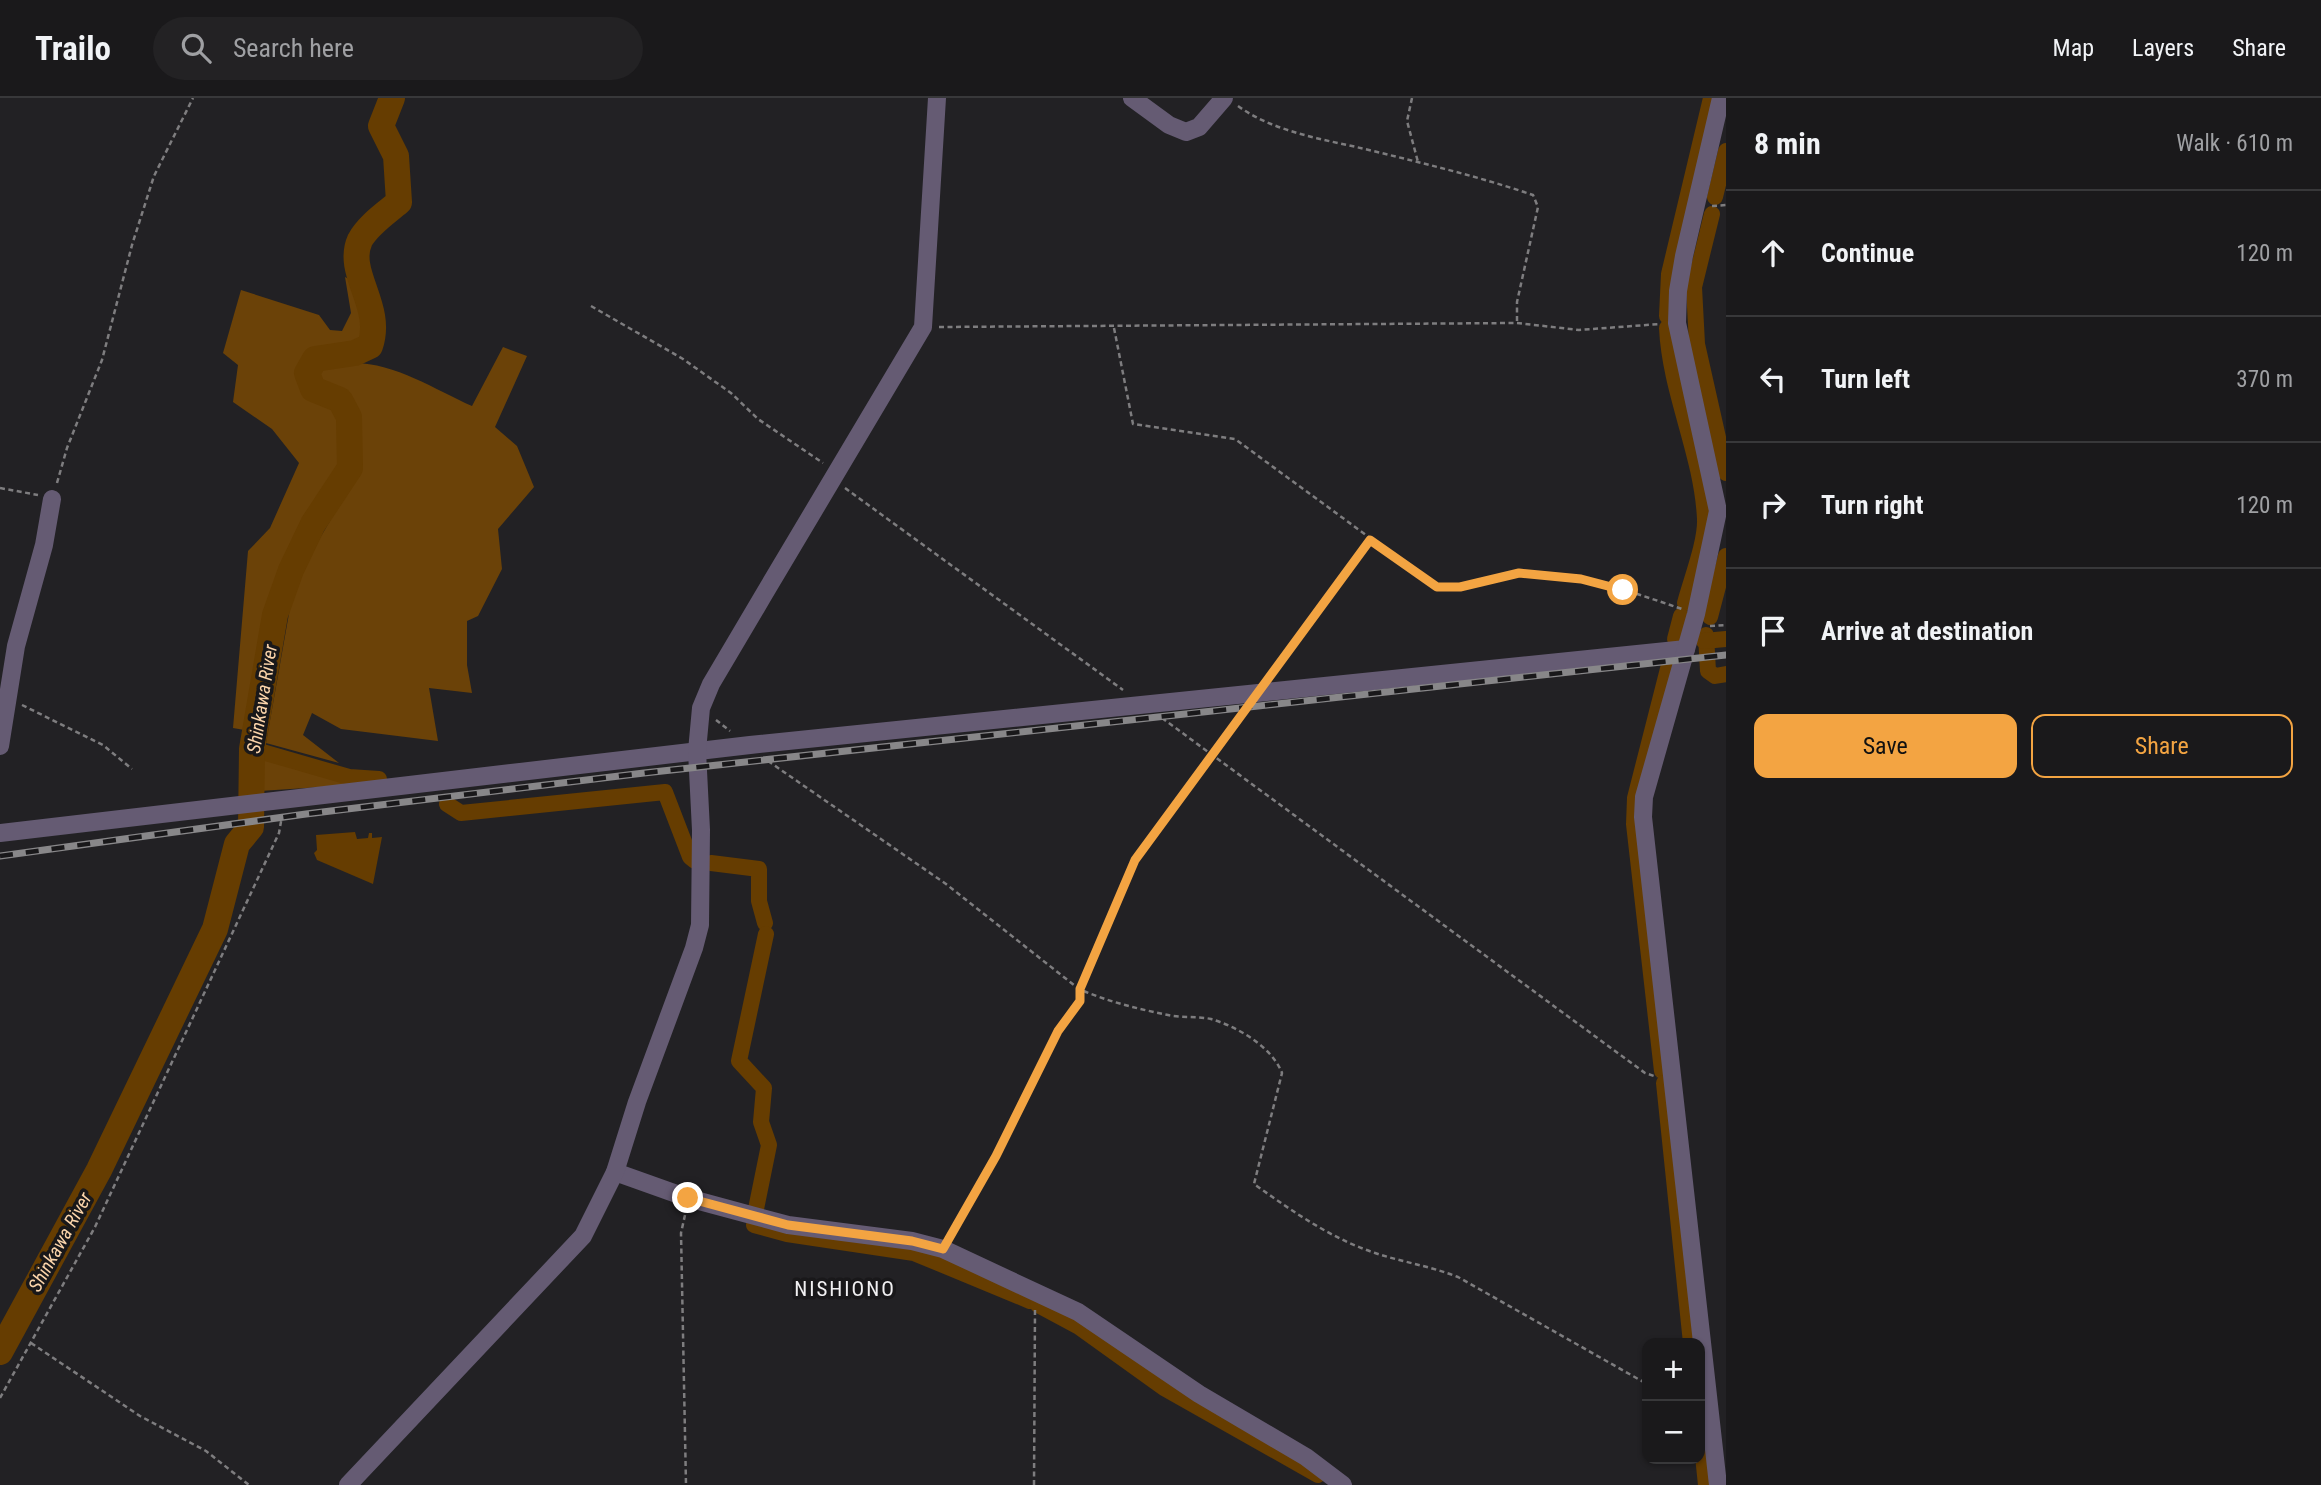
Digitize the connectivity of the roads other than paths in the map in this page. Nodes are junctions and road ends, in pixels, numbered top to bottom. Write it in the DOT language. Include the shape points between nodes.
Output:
graph roads {
  1 [pos="937,98"];
  2 [pos="1132,98"];
  3 [pos="1721,98"];
  4 [pos="1229,101"];
  5 [pos="52,499"];
  6 [pos="1686,649"];
  7 [pos="0,746"];
  8 [pos="696,751"];
  9 [pos="0,833"];
  10 [pos="615,1172"];
  11 [pos="348,1485"];
  12 [pos="1343,1485"];
  13 [pos="1718,1485"];
  1 -- 8 [label="street" via="923,327 717,673 701,708"];
  2 -- 4 [label="street" via="1186,132 1199,127"];
  3 -- 6 [label="street" via="1682,268 1677,323 1718,511"];
  5 -- 7 [label="street" via="16,646"];
  6 -- 8 [label="street"];
  6 -- 13 [label="street" via="1644,797 1643,843"];
  8 -- 9 [label="street"];
  8 -- 10 [label="street" via="700,925"];
  10 -- 11 [label="street" via="583,1236"];
  10 -- 12 [label="street" via="788,1225 943,1249 1078,1312"];
}
